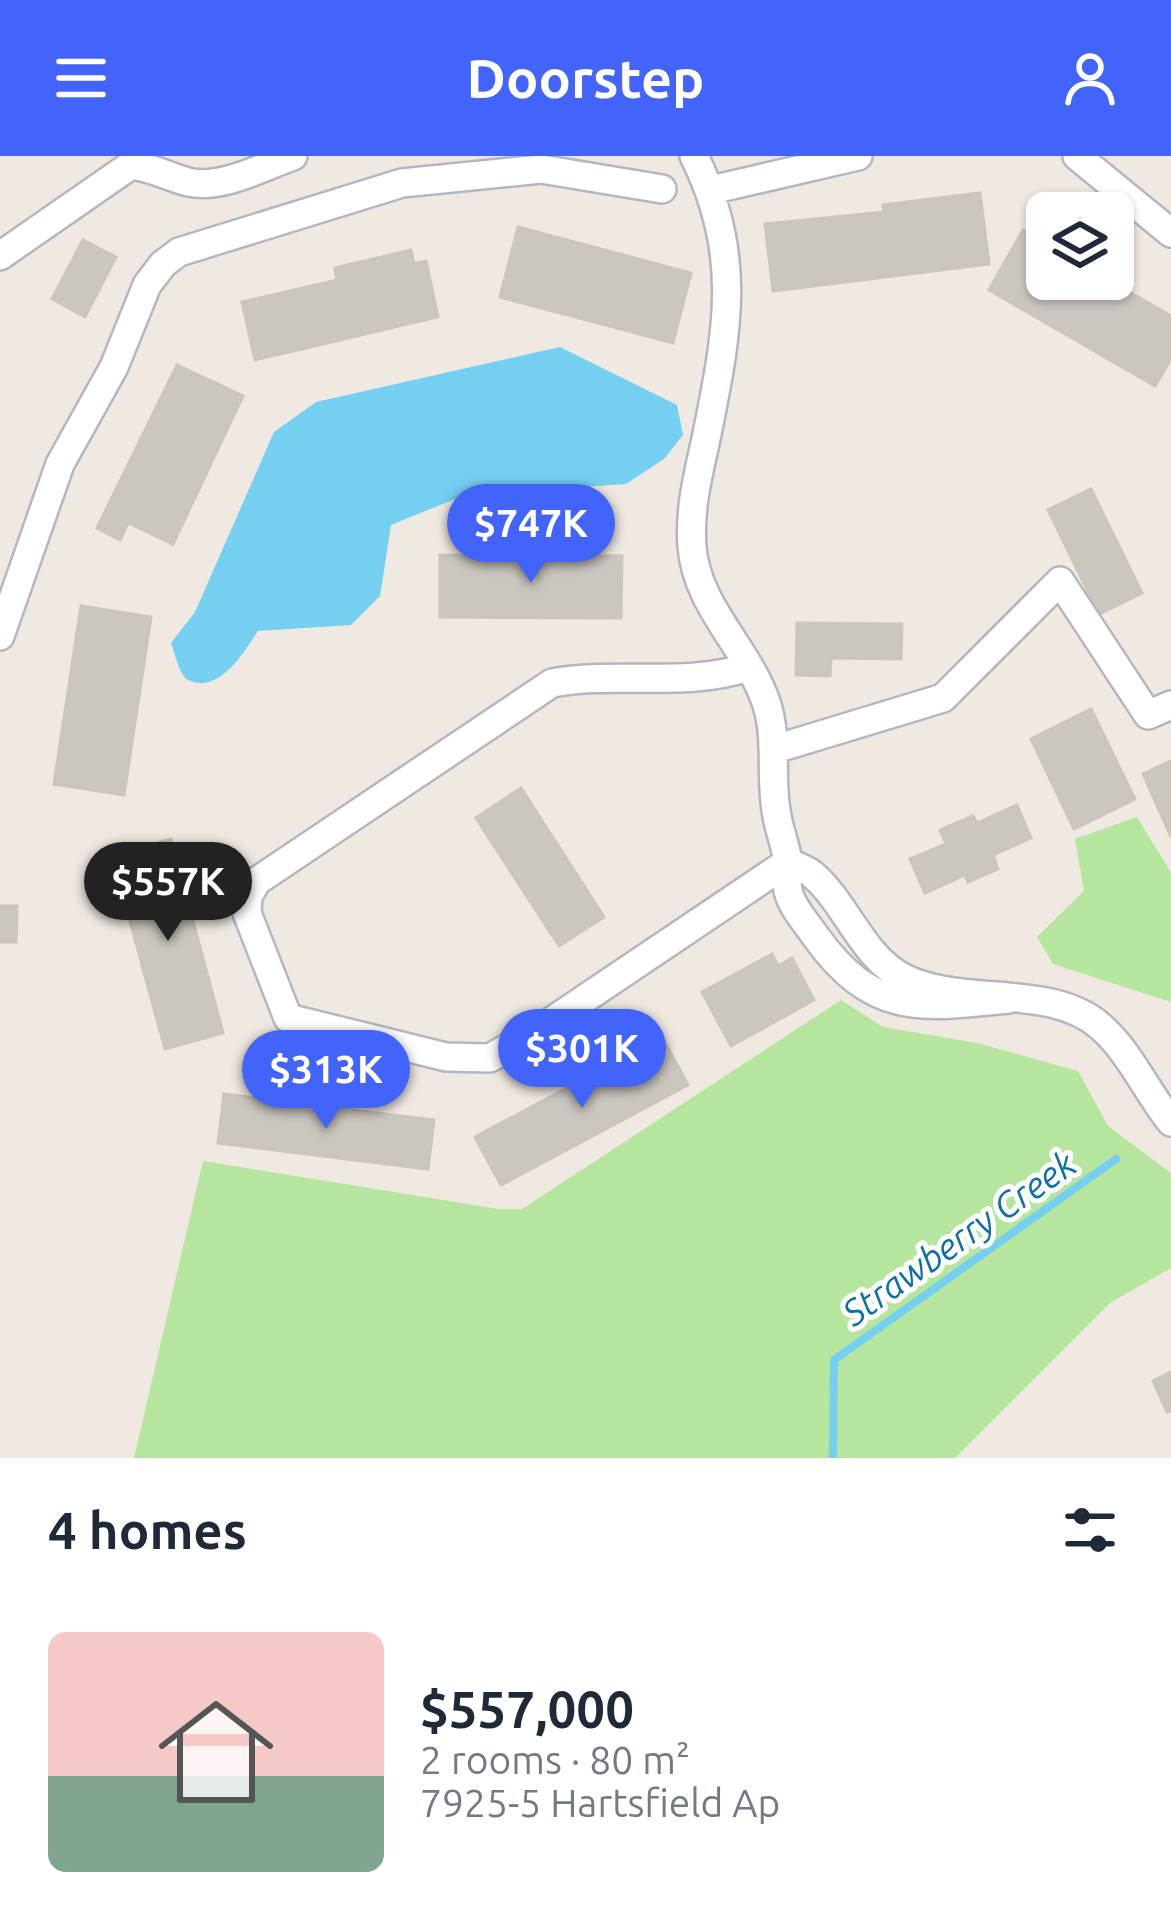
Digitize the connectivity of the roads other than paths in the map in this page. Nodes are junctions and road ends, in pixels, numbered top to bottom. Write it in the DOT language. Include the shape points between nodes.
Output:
graph roads {
  1 [pos="292,156"];
  2 [pos="694,156"];
  3 [pos="858,156"];
  4 [pos="1077,156"];
  5 [pos="130,160"];
  6 [pos="398,169"];
  7 [pos="662,189"];
  8 [pos="711,190"];
  9 [pos="1171,233"];
  10 [pos="0,256"];
  11 [pos="0,636"];
  12 [pos="748,667"];
  13 [pos="1171,704"];
  14 [pos="775,749"];
  15 [pos="788,862"];
  16 [pos="1171,1122"];
  1 -- 5 [label="street" via="192,183"];
  2 -- 8 [label="street"];
  3 -- 8 [label="street"];
  4 -- 9 [label="street"];
  5 -- 10 [label="street"];
  6 -- 7 [label="street" via="541,169"];
  6 -- 11 [label="street" via="163,264 60,464"];
  8 -- 12 [label="street" via="730,289 693,499 692,550 705,596"];
  12 -- 14 [label="street" via="766,702"];
  12 -- 15 [label="street" via="724,675 552,683 257,881 248,913 288,1018 446,1057 490,1058"];
  13 -- 14 [label="street" via="1148,715 1060,581 943,698"];
  14 -- 15 [label="street" via="775,808"];
  15 -- 16 [label="street" via="795,907 857,983 911,1004 1063,1004 1097,1022 1122,1049"];
}
